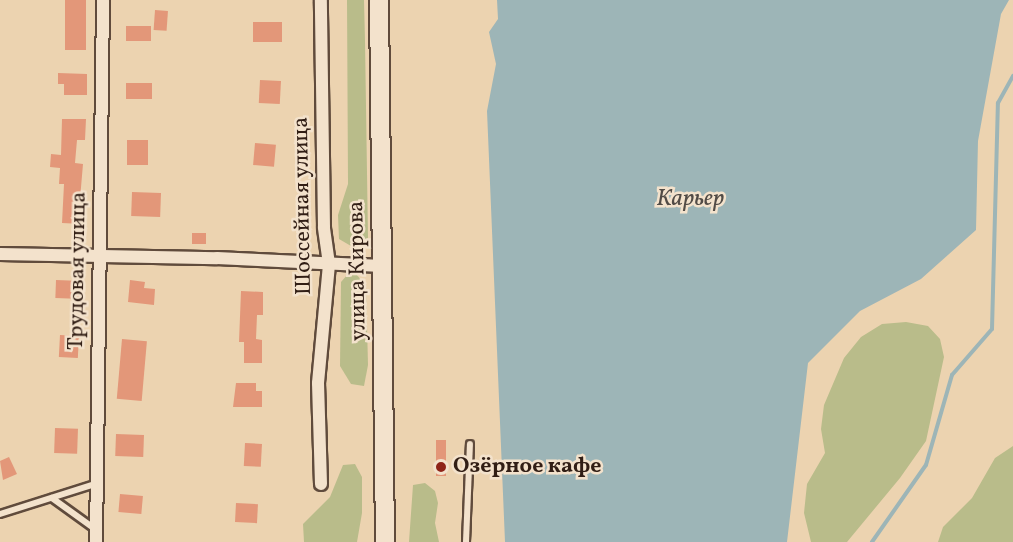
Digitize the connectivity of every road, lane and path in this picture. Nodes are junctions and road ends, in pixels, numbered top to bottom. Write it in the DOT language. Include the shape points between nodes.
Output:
graph roads {
  1 [pos="103,0"];
  2 [pos="321,0"];
  3 [pos="379,0"];
  4 [pos="0,254"];
  5 [pos="100,255"];
  6 [pos="329,264"];
  7 [pos="382,266"];
  8 [pos="470,444"];
  9 [pos="95,484"];
  10 [pos="321,484"];
  11 [pos="51,498"];
  12 [pos="0,514"];
  13 [pos="96,536"];
  14 [pos="385,542"];
  15 [pos="466,542"];
  1 -- 5 [label="street, Трудовая улица"];
  2 -- 6 [label="street, Шоссейная улица" via="324,227"];
  3 -- 7 [label="main road, улица Кирова"];
  4 -- 5 [label="street"];
  5 -- 6 [label="street"];
  5 -- 9 [label="street, Трудовая улица"];
  6 -- 7 [label="street"];
  6 -- 10 [label="street, Шоссейная улица" via="318,383"];
  7 -- 14 [label="main road, улица Кирова"];
  8 -- 15 [label="lane"];
  9 -- 11 [label="lane"];
  9 -- 13 [label="street, Трудовая улица"];
  11 -- 12 [label="lane"];
  11 -- 13 [label="lane"];
}
